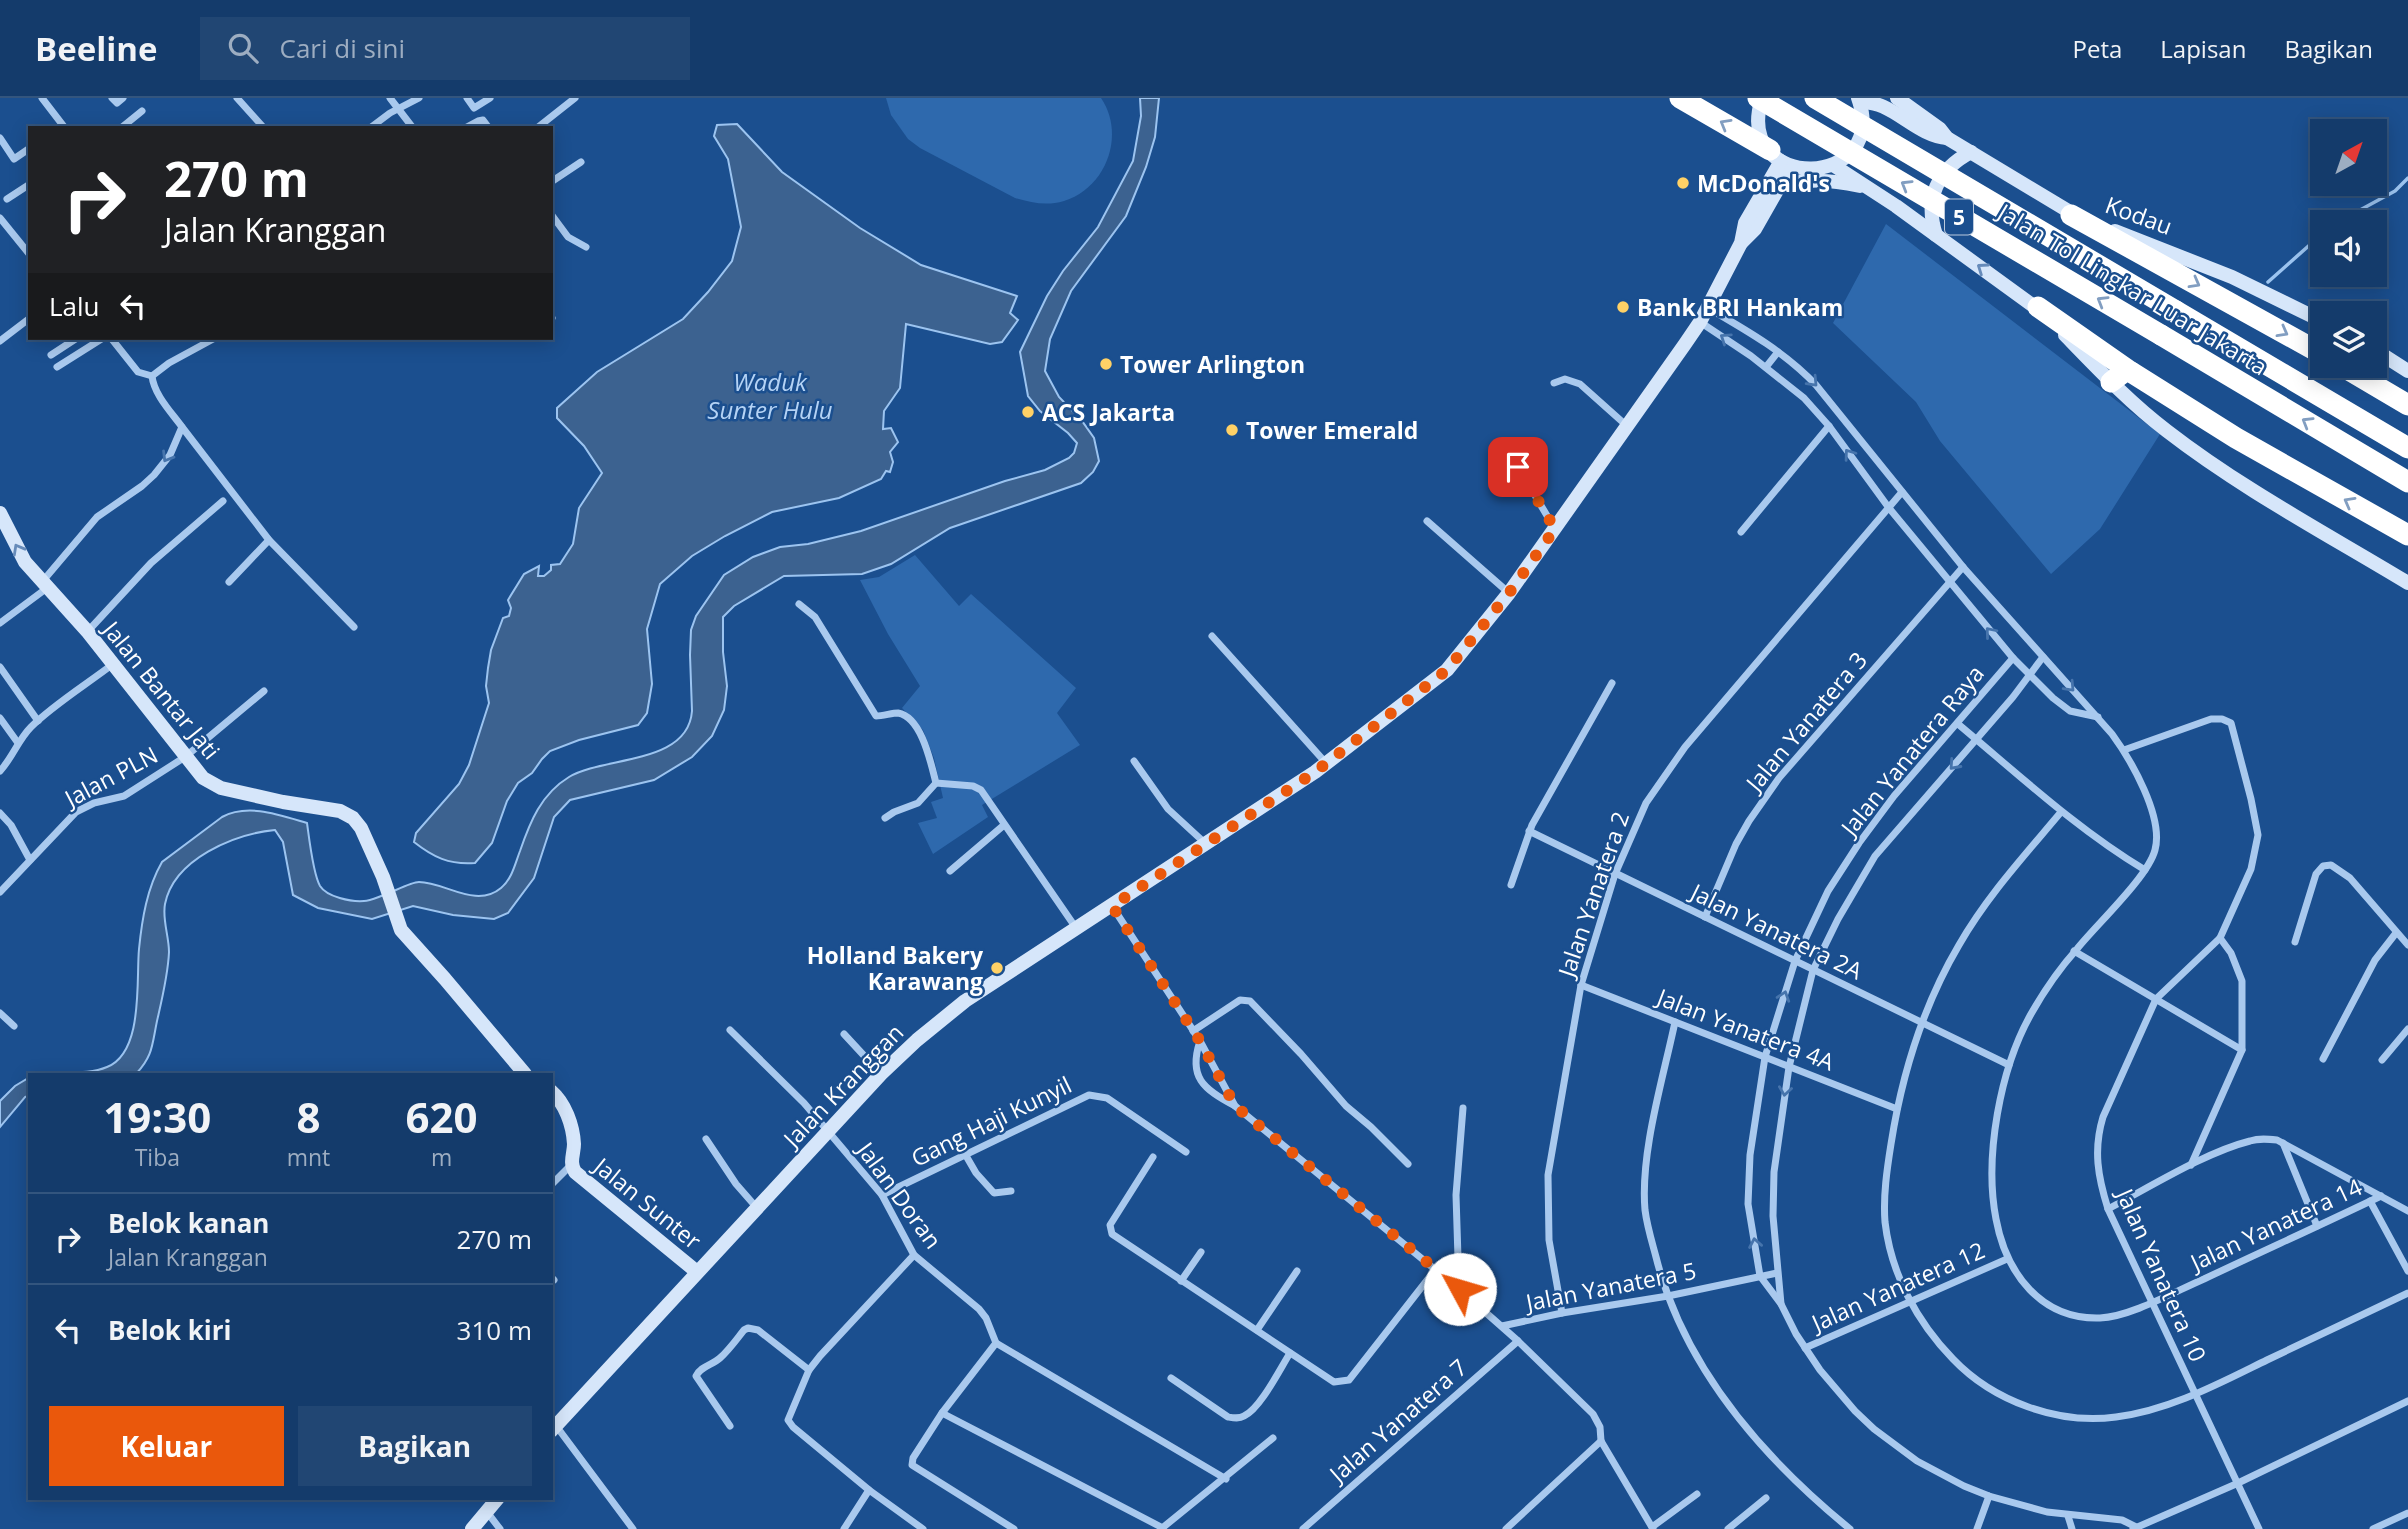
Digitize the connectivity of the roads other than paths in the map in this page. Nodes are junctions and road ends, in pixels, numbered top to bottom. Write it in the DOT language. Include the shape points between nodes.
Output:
graph roads {
  1 [pos="42,98"];
  2 [pos="112,98"];
  3 [pos="123,98"];
  4 [pos="237,98"];
  5 [pos="390,98"];
  6 [pos="419,98"];
  7 [pos="467,98"];
  8 [pos="490,98"];
  9 [pos="575,98"];
  10 [pos="1679,98"];
  11 [pos="1760,98"];
  12 [pos="1815,98"];
  13 [pos="1897,98"];
  14 [pos="1859,101"];
  15 [pos="398,110"];
  16 [pos="142,111"];
  17 [pos="1912,115"];
  18 [pos="62,126"];
  19 [pos="123,126"];
  20 [pos="262,126"];
  21 [pos="373,126"];
  22 [pos="411,126"];
  23 [pos="469,126"];
  24 [pos="488,126"];
  25 [pos="540,126"];
  26 [pos="0,138"];
  27 [pos="28,149"];
  28 [pos="1971,152"];
  29 [pos="1781,159"];
  30 [pos="581,162"];
  31 [pos="1833,165"];
  32 [pos="553,180"];
  33 [pos="28,185"];
  34 [pos="1778,188"];
  35 [pos="1873,191"];
  36 [pos="7,199"];
  37 [pos="2071,215"];
  38 [pos="553,217"];
  39 [pos="0,218"];
  40 [pos="1936,235"];
  41 [pos="1741,243"];
  42 [pos="586,247"];
  43 [pos="28,253"];
  44 [pos="1707,307"];
  45 [pos="2038,307"];
  46 [pos="2310,315"];
  47 [pos="28,320"];
  48 [pos="1700,321"];
  49 [pos="74,340"];
  50 [pos="100,340"];
  51 [pos="113,340"];
  52 [pos="196,340"];
  53 [pos="212,340"];
  54 [pos="0,341"];
  55 [pos="201,346"];
  56 [pos="2310,347"];
  57 [pos="1778,352"];
  58 [pos="51,355"];
  59 [pos="2387,358"];
  60 [pos="57,367"];
  61 [pos="1766,367"];
  62 [pos="2408,371"];
  63 [pos="2131,372"];
  64 [pos="152,376"];
  65 [pos="2362,378"];
  66 [pos="2111,382"];
  67 [pos="1554,383"];
  68 [pos="2408,405"];
  69 [pos="1829,426"];
  70 [pos="1627,427"];
  71 [pos="182,428"];
  72 [pos="1506,447"];
  73 [pos="2408,447"];
  74 [pos="2408,482"];
  75 [pos="1902,492"];
  76 [pos="223,501"];
  77 [pos="1889,508"];
  78 [pos="0,513"];
  79 [pos="1427,521"];
  80 [pos="1555,529"];
  81 [pos="1741,532"];
  82 [pos="2408,535"];
  83 [pos="268,540"];
  84 [pos="1963,567"];
  85 [pos="229,582"];
  86 [pos="1949,582"];
  87 [pos="2408,583"];
  88 [pos="44,585"];
  89 [pos="1509,593"];
  90 [pos="799,604"];
  91 [pos="0,623"];
  92 [pos="354,627"];
  93 [pos="87,631"];
  94 [pos="1212,636"];
  95 [pos="2043,657"];
  96 [pos="2012,658"];
  97 [pos="113,664"];
  98 [pos="0,667"];
  99 [pos="2030,675"];
  100 [pos="1612,683"];
  101 [pos="264,691"];
  102 [pos="2098,717"];
  103 [pos="0,718"];
  104 [pos="38,721"];
  105 [pos="1958,724"];
  106 [pos="1976,739"];
  107 [pos="18,743"];
  108 [pos="2124,750"];
  109 [pos="186,757"];
  110 [pos="1133,761"];
  111 [pos="1327,763"];
  112 [pos="0,771"];
  113 [pos="936,783"];
  114 [pos="2061,812"];
  115 [pos="0,813"];
  116 [pos="885,818"];
  117 [pos="1004,825"];
  118 [pos="1528,831"];
  119 [pos="1206,844"];
  120 [pos="30,860"];
  121 [pos="2145,870"];
  122 [pos="950,871"];
  123 [pos="1615,874"];
  124 [pos="1511,885"];
  125 [pos="0,892"];
  126 [pos="1112,906"];
  127 [pos="1705,917"];
  128 [pos="1076,928"];
  129 [pos="2396,933"];
  130 [pos="2220,938"];
  131 [pos="2295,942"];
  132 [pos="2408,945"];
  133 [pos="2074,951"];
  134 [pos="1796,961"];
  135 [pos="1813,970"];
  136 [pos="1581,985"];
  137 [pos="2156,999"];
  138 [pos="0,1013"];
  139 [pos="1675,1022"];
  140 [pos="1921,1022"];
  141 [pos="14,1026"];
  142 [pos="730,1030"];
  143 [pos="2408,1030"];
  144 [pos="1193,1031"];
  145 [pos="844,1034"];
  146 [pos="1200,1041"];
  147 [pos="2242,1050"];
  148 [pos="1765,1057"];
  149 [pos="2323,1059"];
  150 [pos="2382,1060"];
  151 [pos="2009,1065"];
  152 [pos="1788,1067"];
  153 [pos="524,1073"];
  154 [pos="881,1074"];
  155 [pos="553,1093"];
  156 [pos="1235,1106"];
  157 [pos="1463,1108"];
  158 [pos="1897,1109"];
  159 [pos="828,1132"];
  160 [pos="706,1139"];
  161 [pos="2283,1143"];
  162 [pos="1186,1152"];
  163 [pos="965,1154"];
  164 [pos="1153,1157"];
  165 [pos="1408,1164"];
  166 [pos="571,1165"];
  167 [pos="2191,1166"];
  168 [pos="553,1183"];
  169 [pos="1012,1191"];
  170 [pos="882,1195"];
  171 [pos="2381,1196"];
  172 [pos="2370,1202"];
  173 [pos="757,1208"];
  174 [pos="2109,1209"];
  175 [pos="2408,1211"];
  176 [pos="2317,1226"];
  177 [pos="1201,1252"];
  178 [pos="914,1255"];
  179 [pos="2007,1259"];
  180 [pos="1297,1270"];
  181 [pos="1435,1270"];
  182 [pos="2408,1271"];
  183 [pos="698,1272"];
  184 [pos="1777,1273"];
  185 [pos="1760,1276"];
  186 [pos="1181,1281"];
  187 [pos="1460,1289"];
  188 [pos="2408,1293"];
  189 [pos="1668,1296"];
  190 [pos="2153,1302"];
  191 [pos="1910,1303"];
  192 [pos="1781,1304"];
  193 [pos="1562,1313"];
  194 [pos="1502,1326"];
  195 [pos="1257,1330"];
  196 [pos="1518,1341"];
  197 [pos="996,1343"];
  198 [pos="1805,1348"];
  199 [pos="1290,1353"];
  200 [pos="810,1370"];
  201 [pos="1171,1378"];
  202 [pos="2194,1395"];
  203 [pos="2408,1401"];
  204 [pos="942,1413"];
  205 [pos="553,1425"];
  206 [pos="730,1426"];
  207 [pos="1273,1438"];
  208 [pos="1601,1441"];
  209 [pos="1226,1479"];
  210 [pos="2236,1484"];
  211 [pos="869,1490"];
  212 [pos="1697,1494"];
  213 [pos="1989,1496"];
  214 [pos="1766,1498"];
  215 [pos="496,1500"];
  216 [pos="487,1512"];
  217 [pos="2408,1513"];
  218 [pos="2067,1516"];
  219 [pos="1653,1528"];
  220 [pos="2134,1528"];
  221 [pos="472,1529"];
  222 [pos="500,1529"];
  223 [pos="633,1529"];
  224 [pos="844,1529"];
  225 [pos="923,1529"];
  226 [pos="1014,1529"];
  227 [pos="1162,1529"];
  228 [pos="1303,1529"];
  229 [pos="1506,1529"];
  230 [pos="1728,1529"];
  231 [pos="1850,1529"];
  232 [pos="1978,1529"];
  233 [pos="2072,1529"];
  234 [pos="2259,1529"];
  235 [pos="2373,1529"];
  1 -- 18 [label="street"];
  2 -- 3 [label="street" via="117,103"];
  4 -- 20 [label="street"];
  5 -- 15 [label="street"];
  6 -- 15 [label="street"];
  7 -- 8 [label="street" via="474,107"];
  9 -- 25 [label="street"];
  29 -- 10 [label="highway, one-way"];
  11 -- 29 [label="main road" via="1761,134"];
  74 -- 11 [label="highway, Jalan Tol Lingkar Luar Jakarta / 5, one-way, bridge"];
  12 -- 73 [label="highway, Jalan Tol Lingkar Luar Jakarta / 5, bridge"];
  13 -- 17 [label="main road, Kodau"];
  14 -- 17 [label="main road, Kodau" via="1877,100"];
  14 -- 31 [label="main road" via="1858,137 1848,154"];
  15 -- 21 [label="street"];
  15 -- 22 [label="street"];
  16 -- 19 [label="street"];
  17 -- 28 [label="main road, Kodau"];
  23 -- 24 [label="street" via="483,120"];
  26 -- 27 [label="street" via="14,159"];
  28 -- 37 [label="main road, Kodau"];
  28 -- 40 [label="main road" via="1949,168 1935,191 1930,218"];
  29 -- 31 [label="main road" via="1812,170"];
  29 -- 34 [label="main road, Jalan Kranggan"];
  29 -- 41 [label="main road, Jalan Kranggan" via="1745,223"];
  30 -- 32 [label="street"];
  31 -- 35 [label="main road"];
  33 -- 36 [label="street"];
  34 -- 35 [label="main road" via="1822,179"];
  34 -- 41 [label="main road, Jalan Kranggan" via="1755,229"];
  35 -- 40 [label="main road"];
  37 -- 46 [label="main road, Kodau" via="2188,258"];
  37 -- 56 [label="highway, one-way"];
  38 -- 42 [label="street" via="568,237"];
  39 -- 43 [label="street"];
  45 -- 40 [label="main road, one-way"];
  41 -- 44 [label="main road, Jalan Kranggan"];
  44 -- 48 [label="main road, Jalan Kranggan"];
  44 -- 57 [label="street"];
  45 -- 63 [label="highway"];
  45 -- 66 [label="main road"];
  47 -- 54 [label="street"];
  61 -- 48 [label="street, Jalan Yanatera Raya, one-way"];
  48 -- 70 [label="main road, Jalan Kranggan"];
  49 -- 58 [label="street"];
  50 -- 60 [label="street"];
  51 -- 64 [label="street" via="138,372"];
  52 -- 55 [label="street"];
  53 -- 55 [label="street"];
  55 -- 64 [label="street"];
  57 -- 61 [label="street"];
  57 -- 75 [label="street, one-way" via="1816,385"];
  59 -- 62 [label="main road"];
  61 -- 69 [label="street, Jalan Yanatera Raya"];
  63 -- 66 [label="highway"];
  82 -- 63 [label="highway, one-way" via="2236,439"];
  64 -- 71 [label="street"];
  65 -- 68 [label="highway"];
  66 -- 87 [label="main road" via="2204,458"];
  67 -- 70 [label="street" via="1565,379 1580,384"];
  77 -- 69 [label="street, Jalan Yanatera Raya, one-way"];
  69 -- 81 [label="street"];
  70 -- 80 [label="main road, Jalan Kranggan"];
  71 -- 83 [label="street"];
  71 -- 88 [label="street, one-way" via="170,455 154,475 97,517"];
  72 -- 80 [label="street"];
  75 -- 77 [label="street, Jalan Yanatera 2"];
  75 -- 84 [label="street"];
  76 -- 93 [label="street" via="151,562"];
  77 -- 86 [label="street, Jalan Yanatera Raya"];
  77 -- 123 [label="street, Jalan Yanatera 2" via="1685,747 1646,803"];
  88 -- 78 [label="main road, Jalan Bantar Jati, one-way" via="25,562"];
  79 -- 89 [label="street"];
  80 -- 89 [label="main road, Jalan Kranggan"];
  83 -- 85 [label="street"];
  83 -- 92 [label="street"];
  84 -- 86 [label="street, Jalan Yanatera 3"];
  84 -- 95 [label="street"];
  96 -- 86 [label="street, Jalan Yanatera Raya, one-way"];
  86 -- 127 [label="street, Jalan Yanatera 3" via="1779,778 1736,844"];
  88 -- 91 [label="street"];
  88 -- 93 [label="main road, Jalan Bantar Jati"];
  89 -- 111 [label="main road, Jalan Kranggan" via="1447,670"];
  90 -- 113 [label="street" via="815,617 876,716 898,713 919,732"];
  93 -- 97 [label="main road, Jalan Bantar Jati"];
  94 -- 111 [label="street"];
  95 -- 99 [label="street, Jalan Yanatera Raya"];
  95 -- 102 [label="street, one-way"];
  96 -- 99 [label="street, Jalan Yanatera Raya"];
  96 -- 105 [label="street, Jalan Yanatera Raya"];
  97 -- 104 [label="street"];
  97 -- 109 [label="main road, Jalan Bantar Jati"];
  98 -- 104 [label="street"];
  99 -- 102 [label="street, Jalan Yanatera Raya" via="2070,711"];
  99 -- 106 [label="street, Jalan Yanatera Raya"];
  100 -- 118 [label="street"];
  101 -- 109 [label="street, Jalan PLN"];
  102 -- 108 [label="street"];
  103 -- 107 [label="street"];
  104 -- 107 [label="street"];
  105 -- 106 [label="street"];
  105 -- 134 [label="street, Jalan Yanatera Raya" via="1859,843 1828,891"];
  106 -- 114 [label="street"];
  106 -- 135 [label="street, Jalan Yanatera Raya, one-way" via="1875,856"];
  107 -- 112 [label="street"];
  108 -- 121 [label="street" via="2156,824 2154,852"];
  108 -- 130 [label="street, Jalan Yanatera 10" via="2211,719 2231,723 2258,835 2251,869"];
  109 -- 120 [label="street, Jalan PLN" via="124,796 76,812"];
  109 -- 153 [label="main road, Jalan Bantar Jati" via="203,778 221,789 340,811 353,818 408,939"];
  110 -- 119 [label="street" via="1168,809"];
  111 -- 119 [label="main road, Jalan Kranggan"];
  113 -- 116 [label="street" via="918,803"];
  113 -- 117 [label="street" via="977,787"];
  114 -- 121 [label="street"];
  114 -- 140 [label="street" via="1973,922"];
  115 -- 120 [label="street"];
  117 -- 122 [label="street"];
  117 -- 128 [label="street"];
  118 -- 123 [label="street, Jalan Yanatera 2A"];
  118 -- 124 [label="street"];
  119 -- 126 [label="main road, Jalan Kranggan"];
  120 -- 125 [label="street, Jalan PLN"];
  121 -- 133 [label="street"];
  123 -- 127 [label="street, Jalan Yanatera 2A"];
  123 -- 136 [label="street, Jalan Yanatera 2"];
  126 -- 128 [label="main road, Jalan Kranggan"];
  126 -- 144 [label="street, Jalan Yanatera 5"];
  127 -- 134 [label="street, Jalan Yanatera 2A"];
  128 -- 154 [label="main road, Jalan Kranggan" via="950,1013"];
  129 -- 131 [label="street" via="2350,878 2331,865 2316,874"];
  129 -- 132 [label="street"];
  129 -- 149 [label="street" via="2375,960"];
  130 -- 137 [label="street, Jalan Yanatera 10"];
  130 -- 147 [label="street" via="2242,981"];
  133 -- 137 [label="street"];
  133 -- 151 [label="street" via="2031,1014"];
  134 -- 135 [label="street, Jalan Yanatera 2A"];
  148 -- 134 [label="street, Jalan Yanatera Raya, one-way"];
  135 -- 140 [label="street, Jalan Yanatera 2A"];
  135 -- 152 [label="street, Jalan Yanatera Raya"];
  136 -- 139 [label="street, Jalan Yanatera 4A"];
  136 -- 193 [label="street, Jalan Yanatera 2" via="1548,1175 1549,1240"];
  137 -- 147 [label="street"];
  137 -- 174 [label="street, Jalan Yanatera 10" via="2098,1133 2098,1174"];
  138 -- 141 [label="street"];
  139 -- 148 [label="street, Jalan Yanatera 4A"];
  139 -- 189 [label="street" via="1645,1187 1652,1241"];
  140 -- 151 [label="street, Jalan Yanatera 2A"];
  140 -- 158 [label="street"];
  142 -- 159 [label="street, Jalan Doran"];
  143 -- 150 [label="street"];
  144 -- 146 [label="street, Jalan Yanatera 5"];
  144 -- 165 [label="street" via="1240,1000 1250,1001 1346,1106"];
  145 -- 154 [label="street"];
  146 -- 156 [label="street, Jalan Yanatera 5"];
  146 -- 156 [label="street, Jalan Yanatera 5" via="1194,1064 1199,1077"];
  147 -- 167 [label="street"];
  148 -- 152 [label="street, Jalan Yanatera 4A"];
  185 -- 148 [label="street, Jalan Yanatera Raya, one-way" via="1748,1204 1750,1155"];
  151 -- 179 [label="street" via="1995,1138 1991,1194"];
  152 -- 158 [label="street, Jalan Yanatera 4A"];
  152 -- 184 [label="street, Jalan Yanatera Raya, one-way" via="1774,1172"];
  154 -- 159 [label="main road, Jalan Kranggan"];
  155 -- 166 [label="main road, Jalan Sunter" via="562,1102 570,1125"];
  156 -- 181 [label="street, Jalan Yanatera 5"];
  157 -- 187 [label="street" via="1456,1195"];
  158 -- 191 [label="street" via="1884,1206 1889,1241"];
  159 -- 170 [label="street, Jalan Doran"];
  159 -- 173 [label="main road, Jalan Kranggan"];
  160 -- 173 [label="street"];
  161 -- 167 [label="street" via="2250,1140"];
  161 -- 171 [label="street"];
  161 -- 176 [label="street"];
  162 -- 163 [label="street, Gang Haji Kunyil" via="1098,1095 1080,1098"];
  163 -- 169 [label="street" via="994,1194"];
  163 -- 170 [label="street, Gang Haji Kunyil"];
  164 -- 186 [label="street" via="1110,1230"];
  166 -- 168 [label="street"];
  166 -- 183 [label="main road, Jalan Sunter"];
  167 -- 174 [label="street"];
  170 -- 178 [label="street, Jalan Doran"];
  171 -- 172 [label="street, Jalan Yanatera 14"];
  171 -- 175 [label="street"];
  172 -- 176 [label="street, Jalan Yanatera 14"];
  172 -- 182 [label="street"];
  173 -- 183 [label="main road, Jalan Kranggan"];
  174 -- 190 [label="street, Jalan Yanatera 10"];
  176 -- 190 [label="street, Jalan Yanatera 14"];
  177 -- 186 [label="street"];
  178 -- 197 [label="street, Jalan Doran" via="979,1309"];
  178 -- 200 [label="street"];
  179 -- 190 [label="street, Jalan Yanatera 14" via="2045,1303 2074,1316 2103,1318"];
  179 -- 191 [label="street, Jalan Yanatera 12"];
  180 -- 195 [label="street"];
  181 -- 187 [label="street, Jalan Yanatera 5"];
  181 -- 199 [label="street" via="1349,1380 1334,1382"];
  183 -- 205 [label="main road, Jalan Kranggan"];
  184 -- 185 [label="street, Jalan Yanatera 5"];
  184 -- 192 [label="street, Jalan Yanatera Raya"];
  185 -- 189 [label="street, Jalan Yanatera 5"];
  185 -- 192 [label="street, Jalan Yanatera Raya"];
  186 -- 195 [label="street"];
  187 -- 194 [label="street, Jalan Yanatera 5"];
  188 -- 202 [label="street"];
  189 -- 193 [label="street, Jalan Yanatera 5"];
  189 -- 231 [label="street" via="1697,1358 1734,1412 1788,1473"];
  190 -- 202 [label="street, Jalan Yanatera 10"];
  191 -- 198 [label="street, Jalan Yanatera 12"];
  191 -- 202 [label="street" via="1928,1333 1956,1363 1984,1385 2029,1407 2074,1417 2116,1417"];
  192 -- 198 [label="street, Jalan Yanatera Raya"];
  193 -- 194 [label="street, Jalan Yanatera 5"];
  194 -- 196 [label="street"];
  195 -- 199 [label="street"];
  196 -- 208 [label="street" via="1598,1419"];
  196 -- 228 [label="street, Jalan Yanatera 7"];
  197 -- 204 [label="street"];
  197 -- 209 [label="street"];
  198 -- 213 [label="street, Jalan Yanatera Raya" via="1837,1391 1874,1429 1928,1468"];
  199 -- 201 [label="street" via="1255,1407 1237,1419"];
  200 -- 206 [label="street" via="764,1334 753,1328 744,1330 723,1355 696,1376"];
  200 -- 211 [label="street" via="789,1422"];
  202 -- 210 [label="street, Jalan Yanatera 10"];
  203 -- 210 [label="street, Jalan Yanatera Raya"];
  204 -- 226 [label="street" via="913,1458 913,1468"];
  204 -- 227 [label="street"];
  205 -- 223 [label="street"];
  207 -- 209 [label="street"];
  208 -- 219 [label="street"];
  208 -- 229 [label="street"];
  209 -- 227 [label="street"];
  210 -- 220 [label="street, Jalan Yanatera Raya"];
  210 -- 234 [label="street, Jalan Yanatera 10"];
  211 -- 224 [label="street"];
  211 -- 225 [label="street"];
  212 -- 219 [label="street"];
  213 -- 218 [label="street, Jalan Yanatera Raya"];
  213 -- 232 [label="street"];
  214 -- 230 [label="street"];
  215 -- 216 [label="main road"];
  216 -- 221 [label="main road"];
  216 -- 222 [label="street"];
  217 -- 235 [label="street"];
  218 -- 220 [label="street, Jalan Yanatera Raya" via="2115,1518"];
  218 -- 233 [label="street"];
}
